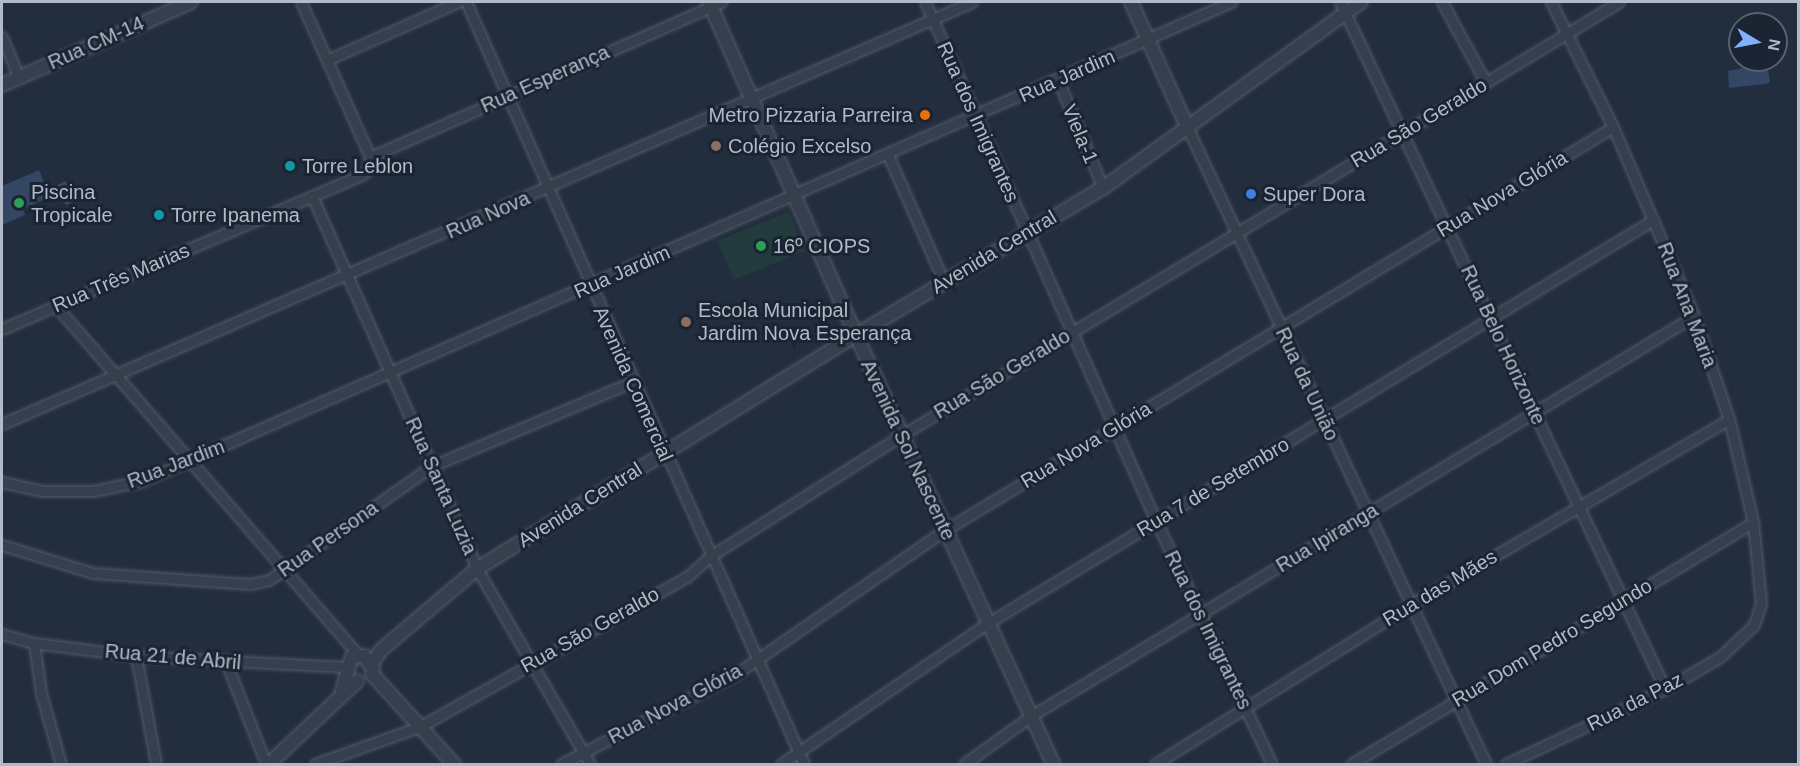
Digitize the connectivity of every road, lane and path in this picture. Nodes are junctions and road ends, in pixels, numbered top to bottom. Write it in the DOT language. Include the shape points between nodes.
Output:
graph roads {
  1 [pos="191,2"];
  2 [pos="301,2"];
  3 [pos="458,2"];
  4 [pos="466,2"];
  5 [pos="925,2"];
  6 [pos="972,2"];
  7 [pos="1131,2"];
  8 [pos="1231,2"];
  9 [pos="1361,2"];
  10 [pos="1442,2"];
  11 [pos="1551,2"];
  12 [pos="1619,2"];
  13 [pos="714,3"];
  14 [pos="1343,7"];
  15 [pos="933,19"];
  16 [pos="1567,34"];
  17 [pos="2,38"];
  18 [pos="1148,40"];
  19 [pos="327,60"];
  20 [pos="19,78"];
  21 [pos="1058,80"];
  22 [pos="1486,83"];
  23 [pos="2,85"];
  24 [pos="507,96"];
  25 [pos="752,98"];
  26 [pos="976,116"];
  27 [pos="1612,127"];
  28 [pos="1188,129"];
  29 [pos="1403,133"];
  30 [pos="888,155"];
  31 [pos="370,162"];
  32 [pos="1103,188"];
  33 [pos="548,189"];
  34 [pos="312,196"];
  35 [pos="795,196"];
  36 [pos="1653,220"];
  37 [pos="1448,227"];
  38 [pos="1027,232"];
  39 [pos="1237,233"];
  40 [pos="348,276"];
  41 [pos="944,282"];
  42 [pos="590,286"];
  43 [pos="56,306"];
  44 [pos="1694,316"];
  45 [pos="1491,319"];
  46 [pos="1281,327"];
  47 [pos="2,329"];
  48 [pos="1072,332"];
  49 [pos="856,335"];
  50 [pos="390,373"];
  51 [pos="118,377"];
  52 [pos="632,382"];
  53 [pos="1535,412"];
  54 [pos="1729,418"];
  55 [pos="1324,420"];
  56 [pos="2,424"];
  57 [pos="1114,428"];
  58 [pos="902,435"];
  59 [pos="663,454"];
  60 [pos="191,459"];
  61 [pos="432,466"];
  62 [pos="2,482"];
  63 [pos="1579,506"];
  64 [pos="1367,513"];
  65 [pos="1156,521"];
  66 [pos="1753,522"];
  67 [pos="945,530"];
  68 [pos="2,545"];
  69 [pos="710,557"];
  70 [pos="286,569"];
  71 [pos="477,569"];
  72 [pos="1624,600"];
  73 [pos="1410,605"];
  74 [pos="1200,614"];
  75 [pos="988,622"];
  76 [pos="1754,626"];
  77 [pos="2,634"];
  78 [pos="34,643"];
  79 [pos="136,656"];
  80 [pos="755,659"];
  81 [pos="226,662"];
  82 [pos="366,662"];
  83 [pos="531,662"];
  84 [pos="351,674"];
  85 [pos="1665,689"];
  86 [pos="1456,701"];
  87 [pos="1245,708"];
  88 [pos="1031,716"];
  89 [pos="421,726"];
  90 [pos="583,752"];
  91 [pos="798,755"];
  92 [pos="61,765"];
  93 [pos="156,765"];
  94 [pos="268,765"];
  95 [pos="315,765"];
  96 [pos="454,765"];
  97 [pos="561,765"];
  98 [pos="590,765"];
  99 [pos="781,765"];
  100 [pos="804,765"];
  101 [pos="964,765"];
  102 [pos="1053,765"];
  103 [pos="1155,765"];
  104 [pos="1272,765"];
  105 [pos="1351,765"];
  106 [pos="1486,765"];
  107 [pos="1506,765"];
  1 -- 20 [label="street, Rua CM-14"];
  2 -- 19 [label="street"];
  3 -- 19 [label="street"];
  4 -- 24 [label="street, Avenida Comercial"];
  5 -- 15 [label="street, Rua dos Imigrantes"];
  6 -- 15 [label="street, Rua Nova"];
  7 -- 18 [label="street, Rua da União"];
  8 -- 18 [label="street, Rua Jardim"];
  9 -- 14 [label="street, Avenida Central"];
  10 -- 22 [label="street"];
  11 -- 16 [label="street, Rua Ana Maria"];
  12 -- 16 [label="street, Rua São Geraldo"];
  13 -- 24 [label="street, Rua Esperança"];
  13 -- 25 [label="street, Avenida Sol Nascente"];
  14 -- 28 [label="street, Avenida Central"];
  14 -- 29 [label="street, Rua Belo Horizonte"];
  15 -- 25 [label="street, Rua Nova"];
  15 -- 26 [label="street, Rua dos Imigrantes"];
  16 -- 22 [label="street, Rua São Geraldo"];
  16 -- 27 [label="street, Rua Ana Maria"];
  17 -- 20 [label="street"];
  18 -- 21 [label="street, Rua Jardim"];
  18 -- 28 [label="street, Rua da União"];
  19 -- 31 [label="street"];
  20 -- 23 [label="street, Rua CM-14"];
  21 -- 26 [label="street, Rua Jardim"];
  21 -- 32 [label="street, Viela-1"];
  22 -- 29 [label="street, Rua São Geraldo"];
  24 -- 31 [label="street, Rua Esperança"];
  24 -- 33 [label="street, Avenida Comercial"];
  25 -- 33 [label="street, Rua Nova"];
  25 -- 35 [label="street, Avenida Sol Nascente"];
  26 -- 30 [label="street, Rua Jardim"];
  26 -- 38 [label="street, Rua dos Imigrantes"];
  27 -- 36 [label="street, Rua Ana Maria"];
  27 -- 37 [label="street, Rua Nova Glória"];
  28 -- 32 [label="street, Avenida Central"];
  28 -- 39 [label="street, Rua da União"];
  29 -- 37 [label="street, Rua Belo Horizonte"];
  29 -- 39 [label="street, Rua São Geraldo"];
  30 -- 35 [label="street, Rua Jardim"];
  30 -- 41 [label="street"];
  31 -- 34 [label="street, Rua Três Marias"];
  32 -- 38 [label="street, Avenida Central"];
  33 -- 40 [label="street, Rua Nova"];
  33 -- 42 [label="street, Avenida Comercial"];
  34 -- 40 [label="street, Rua Santa Luzia"];
  34 -- 43 [label="street, Rua Três Marias"];
  35 -- 42 [label="street, Rua Jardim"];
  35 -- 49 [label="street, Avenida Sol Nascente"];
  36 -- 44 [label="street, Rua Ana Maria"];
  36 -- 45 [label="street, Rua 7 de Setembro"];
  37 -- 45 [label="street, Rua Belo Horizonte"];
  37 -- 46 [label="street, Rua Nova Glória"];
  38 -- 41 [label="street, Avenida Central"];
  38 -- 48 [label="street, Rua dos Imigrantes"];
  39 -- 46 [label="street, Rua da União"];
  39 -- 48 [label="street, Rua São Geraldo"];
  40 -- 50 [label="street, Rua Santa Luzia"];
  40 -- 51 [label="street, Rua Nova"];
  41 -- 49 [label="street, Avenida Central"];
  42 -- 50 [label="street, Rua Jardim"];
  42 -- 52 [label="street, Avenida Comercial"];
  43 -- 47 [label="street, Rua Três Marias"];
  43 -- 51 [label="street"];
  44 -- 53 [label="street, Rua Ipiranga"];
  44 -- 54 [label="street, Rua Ana Maria"];
  45 -- 53 [label="street, Rua Belo Horizonte"];
  45 -- 55 [label="street, Rua 7 de Setembro"];
  46 -- 55 [label="street, Rua da União"];
  46 -- 57 [label="street, Rua Nova Glória"];
  48 -- 57 [label="street, Rua dos Imigrantes"];
  48 -- 58 [label="street, Rua São Geraldo"];
  49 -- 58 [label="street, Avenida Sol Nascente"];
  49 -- 59 [label="street, Avenida Central"];
  50 -- 60 [label="street, Rua Jardim"];
  50 -- 61 [label="street, Rua Santa Luzia"];
  51 -- 56 [label="street, Rua Nova"];
  51 -- 60 [label="street"];
  52 -- 59 [label="street, Avenida Comercial"];
  52 -- 61 [label="street, Rua Persona"];
  53 -- 63 [label="street, Rua Belo Horizonte"];
  53 -- 64 [label="street, Rua Ipiranga"];
  54 -- 63 [label="street, Rua das Mães"];
  54 -- 66 [label="street, Rua Ana Maria"];
  55 -- 64 [label="street, Rua da União"];
  55 -- 65 [label="street, Rua 7 de Setembro"];
  57 -- 65 [label="street, Rua dos Imigrantes"];
  57 -- 67 [label="street, Rua Nova Glória"];
  58 -- 67 [label="street, Avenida Sol Nascente"];
  58 -- 69 [label="street, Rua São Geraldo"];
  59 -- 69 [label="street, Avenida Comercial"];
  59 -- 71 [label="street, Avenida Central"];
  60 -- 62 [label="street, Rua Jardim" via="142,481 93,491 42,490"];
  60 -- 70 [label="street"];
  61 -- 70 [label="street, Rua Persona"];
  61 -- 71 [label="street, Rua Santa Luzia"];
  63 -- 72 [label="street, Rua Belo Horizonte"];
  63 -- 73 [label="street, Rua das Mães"];
  64 -- 73 [label="street, Rua da União"];
  64 -- 74 [label="street, Rua Ipiranga"];
  65 -- 74 [label="street, Rua dos Imigrantes"];
  65 -- 75 [label="street, Rua 7 de Setembro"];
  66 -- 72 [label="street, Rua Dom Pedro Segundo"];
  66 -- 76 [label="street, Rua Ana Maria" via="1761,603"];
  67 -- 75 [label="street, Avenida Sol Nascente"];
  67 -- 80 [label="street, Rua Nova Glória"];
  68 -- 70 [label="street, Rua Persona" via="93,573 250,584 269,580"];
  69 -- 80 [label="street, Avenida Comercial"];
  69 -- 83 [label="street, Rua São Geraldo" via="688,576"];
  70 -- 82 [label="street"];
  71 -- 82 [label="street, Avenida Central"];
  71 -- 83 [label="street, Rua Santa Luzia"];
  72 -- 85 [label="street, Rua Belo Horizonte"];
  72 -- 86 [label="street, Rua Dom Pedro Segundo"];
  73 -- 86 [label="street, Rua da União"];
  73 -- 87 [label="street, Rua das Mães"];
  74 -- 87 [label="street, Rua dos Imigrantes"];
  74 -- 88 [label="street, Rua Ipiranga"];
  75 -- 88 [label="street, Avenida Sol Nascente"];
  75 -- 91 [label="street, Rua 7 de Setembro"];
  76 -- 85 [label="street, Rua da Paz" via="1720,657"];
  77 -- 78 [label="street, Rua 21 de Abril"];
  78 -- 79 [label="street, Rua 21 de Abril"];
  78 -- 92 [label="street" via="41,693"];
  79 -- 81 [label="street, Rua 21 de Abril"];
  79 -- 93 [label="street"];
  80 -- 90 [label="street, Rua Nova Glória" via="736,674"];
  80 -- 91 [label="street, Avenida Comercial"];
  81 -- 84 [label="street, Rua 21 de Abril"];
  81 -- 94 [label="street"];
  82 -- 84 [label="street"];
  82 -- 84 [label="street, Avenida Central"];
  82 -- 89 [label="street"];
  83 -- 89 [label="street, Rua São Geraldo"];
  83 -- 90 [label="street, Rua Santa Luzia"];
  84 -- 94 [label="street" via="342,692"];
  85 -- 107 [label="street, Rua da Paz"];
  86 -- 105 [label="street, Rua Dom Pedro Segundo"];
  86 -- 106 [label="street, Rua da União"];
  87 -- 103 [label="street, Rua das Mães"];
  87 -- 104 [label="street, Rua dos Imigrantes"];
  88 -- 101 [label="street, Rua Ipiranga"];
  88 -- 102 [label="street, Avenida Sol Nascente"];
  89 -- 95 [label="street, Rua São Geraldo"];
  89 -- 96 [label="street"];
  90 -- 97 [label="street, Rua Nova Glória"];
  90 -- 98 [label="street, Rua Santa Luzia"];
  91 -- 99 [label="street, Rua 7 de Setembro"];
  91 -- 100 [label="street, Avenida Comercial"];
}
